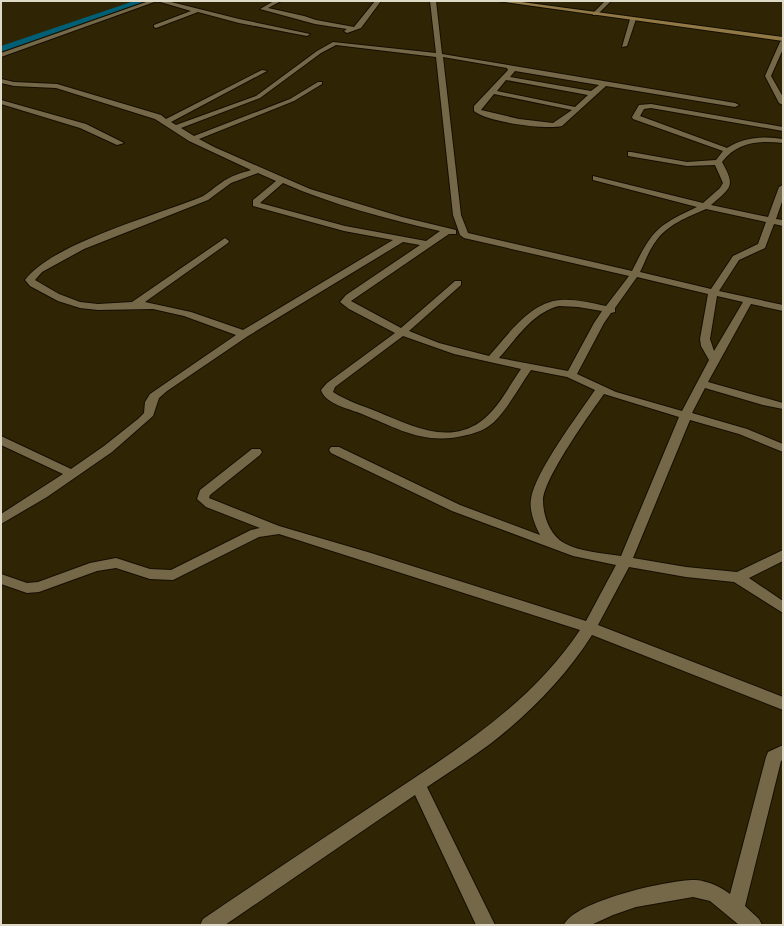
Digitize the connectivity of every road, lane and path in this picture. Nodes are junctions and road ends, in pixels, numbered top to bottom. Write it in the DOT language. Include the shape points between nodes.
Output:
graph roads {
  1 [pos="154,1"];
  2 [pos="160,1"];
  3 [pos="278,1"];
  4 [pos="378,1"];
  5 [pos="433,1"];
  6 [pos="500,1"];
  7 [pos="608,1"];
  8 [pos="196,11"];
  9 [pos="595,14"];
  10 [pos="633,19"];
  11 [pos="156,26"];
  12 [pos="353,28"];
  13 [pos="307,34"];
  14 [pos="339,38"];
  15 [pos="783,39"];
  16 [pos="783,42"];
  17 [pos="624,46"];
  18 [pos="1,55"];
  19 [pos="440,55"];
  20 [pos="511,68"];
  21 [pos="264,71"];
  22 [pos="506,78"];
  23 [pos="769,80"];
  24 [pos="1,81"];
  25 [pos="783,82"];
  26 [pos="320,83"];
  27 [pos="605,83"];
  28 [pos="11,84"];
  29 [pos="1,88"];
  30 [pos="493,92"];
  31 [pos="591,93"];
  32 [pos="1,102"];
  33 [pos="783,102"];
  34 [pos="735,105"];
  35 [pos="575,109"];
  36 [pos="166,121"];
  37 [pos="177,127"];
  38 [pos="783,129"];
  39 [pos="192,138"];
  40 [pos="783,141"];
  41 [pos="120,143"];
  42 [pos="729,151"];
  43 [pos="631,154"];
  44 [pos="718,162"];
  45 [pos="258,170"];
  46 [pos="596,178"];
  47 [pos="282,180"];
  48 [pos="783,188"];
  49 [pos="705,206"];
  50 [pos="770,220"];
  51 [pos="783,223"];
  52 [pos="448,230"];
  53 [pos="464,235"];
  54 [pos="401,239"];
  55 [pos="225,241"];
  56 [pos="428,244"];
  57 [pos="634,275"];
  58 [pos="458,283"];
  59 [pos="713,293"];
  60 [pos="748,301"];
  61 [pos="136,304"];
  62 [pos="783,308"];
  63 [pos="611,310"];
  64 [pos="402,332"];
  65 [pos="244,334"];
  66 [pos="492,360"];
  67 [pos="715,361"];
  68 [pos="528,366"];
  69 [pos="571,375"];
  70 [pos="703,384"];
  71 [pos="601,390"];
  72 [pos="783,406"];
  73 [pos="686,414"];
  74 [pos="1,440"];
  75 [pos="783,448"];
  76 [pos="335,450"];
  77 [pos="256,452"];
  78 [pos="72,474"];
  79 [pos="1,520"];
  80 [pos="279,530"];
  81 [pos="559,546"];
  82 [pos="783,555"];
  83 [pos="626,561"];
  84 [pos="737,577"];
  85 [pos="1,579"];
  86 [pos="783,608"];
  87 [pos="590,628"];
  88 [pos="783,704"];
  89 [pos="783,752"];
  90 [pos="418,785"];
  91 [pos="736,910"];
  92 [pos="209,925"];
  93 [pos="486,925"];
  94 [pos="573,925"];
  95 [pos="753,925"];
  1 -- 18 [label="street"];
  2 -- 8 [label="street"];
  3 -- 12 [label="street" via="263,9"];
  4 -- 12 [label="street" via="359,27"];
  5 -- 19 [label="street"];
  6 -- 9 [label="main road"];
  7 -- 9 [label="street"];
  8 -- 11 [label="street"];
  8 -- 13 [label="street"];
  9 -- 10 [label="main road"];
  10 -- 15 [label="main road"];
  10 -- 17 [label="street"];
  12 -- 14 [label="street"];
  14 -- 19 [label="street"];
  14 -- 37 [label="street" via="258,97"];
  16 -- 23 [label="street" via="769,72"];
  19 -- 20 [label="street"];
  19 -- 53 [label="street" via="457,215"];
  20 -- 22 [label="street"];
  20 -- 27 [label="street"];
  21 -- 36 [label="street"];
  22 -- 30 [label="street"];
  22 -- 31 [label="street"];
  23 -- 25 [label="street"];
  23 -- 33 [label="street"];
  24 -- 28 [label="street"];
  26 -- 39 [label="street" via="276,107"];
  27 -- 31 [label="street"];
  27 -- 34 [label="street"];
  28 -- 29 [label="street"];
  28 -- 36 [label="street" via="57,86"];
  30 -- 35 [label="street"];
  30 -- 35 [label="street" via="477,108 478,111 546,127 560,124"];
  31 -- 35 [label="street"];
  32 -- 41 [label="street" via="83,126"];
  36 -- 37 [label="street"];
  37 -- 39 [label="street"];
  38 -- 42 [label="street" via="651,106 642,107 636,115 646,122"];
  39 -- 45 [label="street"];
  40 -- 42 [label="street" via="755,139"];
  42 -- 44 [label="street"];
  43 -- 44 [label="street" via="687,164"];
  44 -- 49 [label="street" via="727,183"];
  45 -- 47 [label="street"];
  45 -- 61 [label="street" via="223,184 205,198 77,249 37,270 30,280 33,284 79,305"];
  46 -- 49 [label="street"];
  47 -- 52 [label="street" via="350,206"];
  47 -- 54 [label="street" via="256,204 344,228"];
  48 -- 50 [label="street"];
  49 -- 50 [label="street"];
  49 -- 57 [label="street" via="672,221 661,230 651,241"];
  50 -- 51 [label="street"];
  50 -- 59 [label="street" via="762,246 736,258"];
  52 -- 53 [label="street"];
  52 -- 56 [label="street"];
  53 -- 57 [label="street"];
  54 -- 56 [label="street"];
  54 -- 65 [label="street"];
  55 -- 61 [label="street"];
  56 -- 64 [label="street" via="348,297 346,302"];
  57 -- 59 [label="street"];
  57 -- 63 [label="street"];
  58 -- 64 [label="street"];
  59 -- 60 [label="street"];
  59 -- 67 [label="street" via="705,339"];
  60 -- 62 [label="street"];
  60 -- 67 [label="street"];
  61 -- 65 [label="street" via="198,317"];
  63 -- 66 [label="street" via="574,303 558,303 544,307"];
  63 -- 69 [label="street" via="599,323"];
  64 -- 66 [label="street"];
  64 -- 68 [label="street" via="331,385 327,390 328,394 419,433 453,434 469,431 484,424 495,414"];
  65 -- 78 [label="street" via="154,396 146,417 108,449"];
  66 -- 68 [label="street"];
  67 -- 70 [label="street"];
  68 -- 69 [label="street"];
  69 -- 71 [label="street"];
  70 -- 72 [label="street"];
  70 -- 73 [label="street"];
  71 -- 73 [label="street"];
  71 -- 81 [label="street" via="568,437 542,483 537,500 540,520 546,534"];
  73 -- 75 [label="street"];
  73 -- 83 [label="street"];
  74 -- 78 [label="street"];
  76 -- 81 [label="street" via="462,511"];
  77 -- 80 [label="street" via="204,493 203,499"];
  78 -- 79 [label="street"];
  80 -- 85 [label="street" via="256,533 173,575 150,574 116,563 95,566 39,587 27,588"];
  80 -- 87 [label="street"];
  81 -- 83 [label="street" via="578,553"];
  82 -- 84 [label="street" via="750,573"];
  83 -- 84 [label="street" via="686,572"];
  83 -- 87 [label="street"];
  84 -- 86 [label="street"];
  87 -- 88 [label="street"];
  87 -- 90 [label="street" via="556,672 523,707 485,739"];
  89 -- 91 [label="street" via="774,757"];
  90 -- 92 [label="street"];
  90 -- 93 [label="street"];
  91 -- 94 [label="street" via="725,900 696,888 651,893 620,903"];
  91 -- 95 [label="street"];
}
